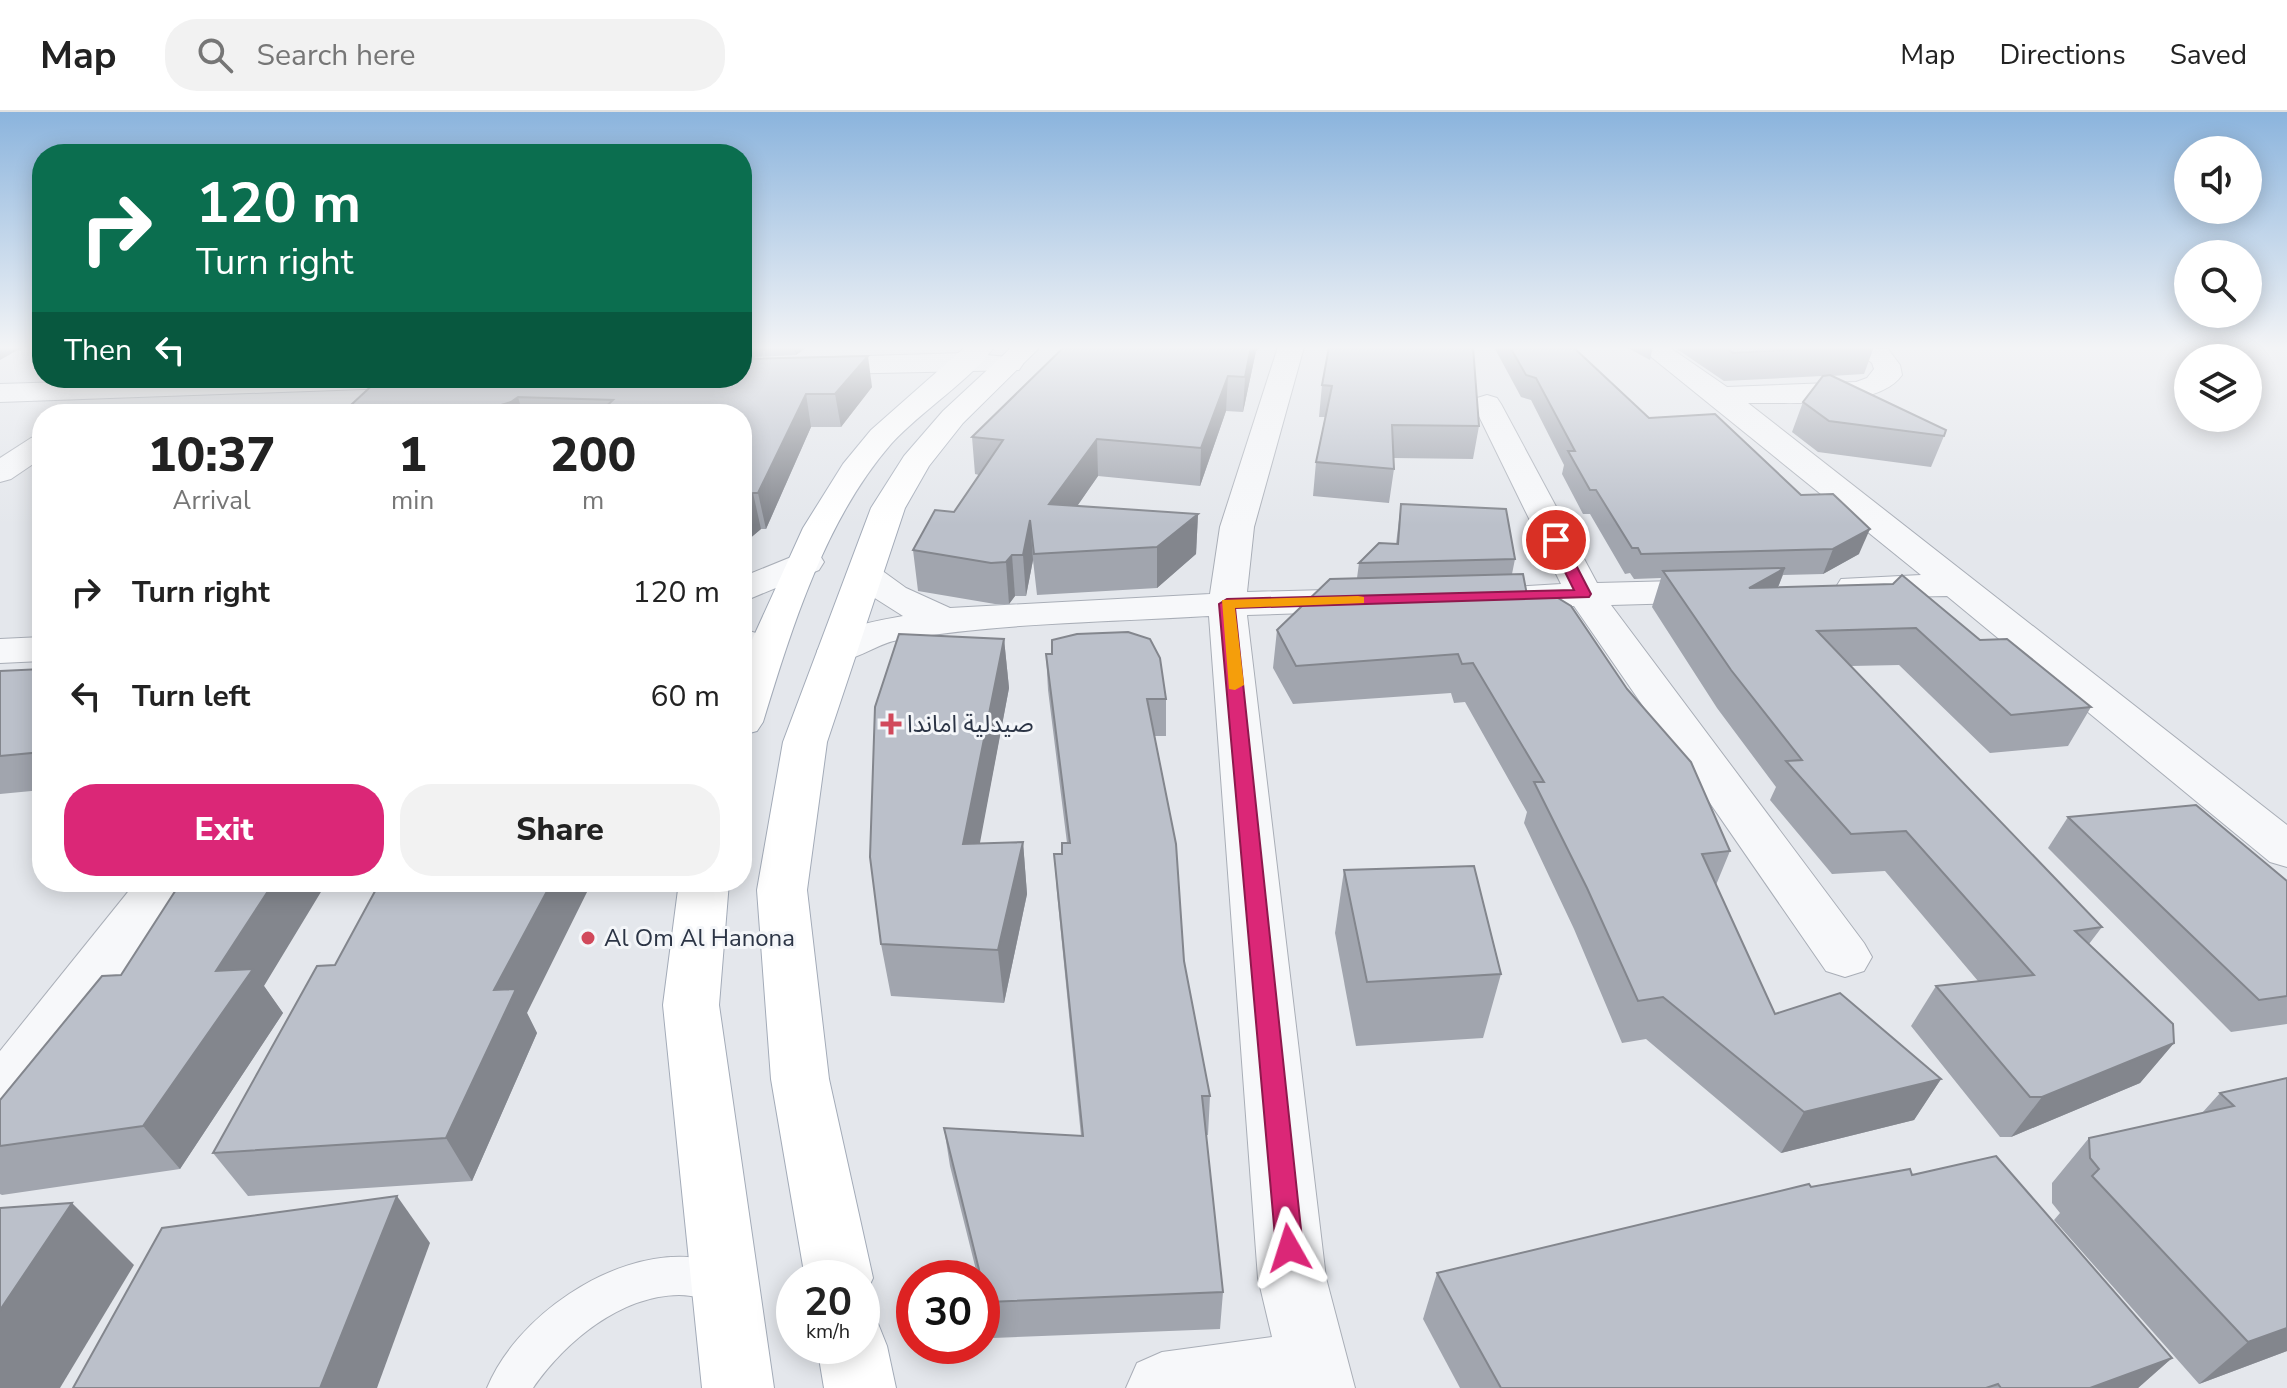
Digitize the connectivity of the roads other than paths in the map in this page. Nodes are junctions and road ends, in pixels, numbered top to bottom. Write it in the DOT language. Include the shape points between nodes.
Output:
graph roads {
  1 [pos="921,407"];
  2 [pos="960,407"];
  3 [pos="1273,407"];
  4 [pos="1488,407"];
  5 [pos="1734,407"];
  6 [pos="32,451"];
  7 [pos="0,472"];
  8 [pos="806,562"];
  9 [pos="864,575"];
  10 [pos="1955,585"];
  11 [pos="752,586"];
  12 [pos="1816,588"];
  13 [pos="1754,590"];
  14 [pos="1584,594"];
  15 [pos="1460,597"];
  16 [pos="1398,599"];
  17 [pos="1227,604"];
  18 [pos="949,620"];
  19 [pos="752,648"];
  20 [pos="32,649"];
  21 [pos="0,651"];
  22 [pos="837,651"];
  23 [pos="2287,850"];
  24 [pos="156,892"];
  25 [pos="703,892"];
  26 [pos="1845,957"];
  27 [pos="0,1094"];
  28 [pos="835,1260"];
  29 [pos="725,1284"];
  30 [pos="855,1364"];
  31 [pos="1316,1377"];
  32 [pos="508,1388"];
  33 [pos="738,1388"];
  34 [pos="860,1388"];
  35 [pos="1162,1388"];
  1 -- 8 [label="main road" via="887,430 854,471"];
  2 -- 9 [label="main road" via="915,463 888,508"];
  3 -- 17 [label="street" via="1237,527"];
  4 -- 14 [label="street"];
  5 -- 10 [label="street"];
  6 -- 7 [label="street"];
  8 -- 11 [label="street"];
  8 -- 19 [label="main road"];
  9 -- 18 [label="street" via="912,608"];
  9 -- 22 [label="main road"];
  10 -- 12 [label="street"];
  10 -- 23 [label="street"];
  13 -- 14 [label="street"];
  14 -- 15 [label="street"];
  14 -- 26 [label="street"];
  16 -- 17 [label="street"];
  17 -- 18 [label="street"];
  17 -- 31 [label="street" via="1292,1278"];
  18 -- 22 [label="street" via="879,632"];
  20 -- 21 [label="street"];
  22 -- 28 [label="main road" via="805,742 782,890 800,1079"];
  24 -- 27 [label="street"];
  25 -- 29 [label="main road" via="691,1005"];
  29 -- 32 [label="lane" via="667,1277 641,1281 592,1303 547,1337"];
  29 -- 33 [label="main road"];
  30 -- 34 [label="main road"];
  31 -- 35 [label="street"];
}
